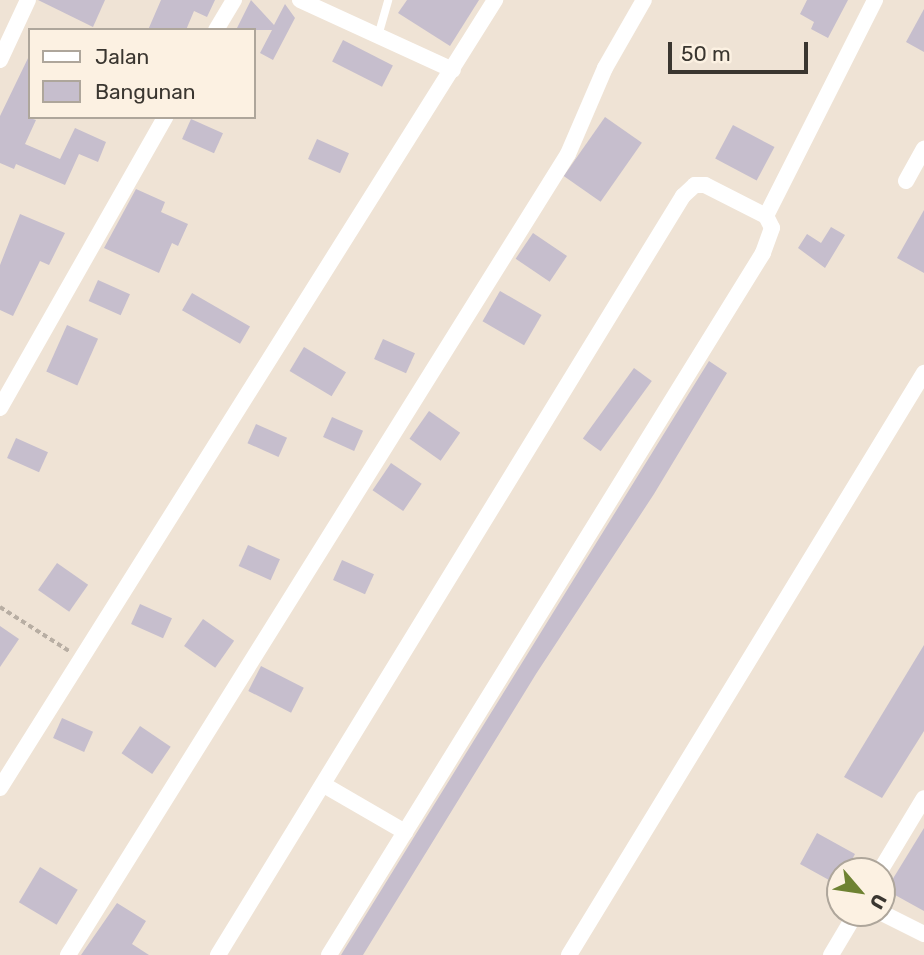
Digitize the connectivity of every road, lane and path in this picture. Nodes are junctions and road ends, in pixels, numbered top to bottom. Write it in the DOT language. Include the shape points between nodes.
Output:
graph roads {
  1 [pos="28,0"];
  2 [pos="234,0"];
  3 [pos="300,0"];
  4 [pos="388,0"];
  5 [pos="495,0"];
  6 [pos="644,0"];
  7 [pos="876,0"];
  8 [pos="217,28"];
  9 [pos="377,36"];
  10 [pos="0,60"];
  11 [pos="453,70"];
  12 [pos="164,119"];
  13 [pos="924,149"];
  14 [pos="906,181"];
  15 [pos="766,216"];
  16 [pos="924,373"];
  17 [pos="0,408"];
  18 [pos="0,607"];
  19 [pos="82,660"];
  20 [pos="324,785"];
  21 [pos="0,788"];
  22 [pos="924,797"];
  23 [pos="405,832"];
  24 [pos="888,857"];
  25 [pos="896,920"];
  26 [pos="848,927"];
  27 [pos="924,934"];
  28 [pos="68,955"];
  29 [pos="218,955"];
  30 [pos="329,955"];
  31 [pos="569,955"];
  32 [pos="831,955"];
  1 -- 10 [label="street"];
  2 -- 8 [label="street"];
  3 -- 9 [label="street"];
  4 -- 9 [label="lane"];
  5 -- 11 [label="street"];
  6 -- 28 [label="street" via="605,68 568,154"];
  7 -- 15 [label="street"];
  9 -- 11 [label="street"];
  11 -- 19 [label="street"];
  12 -- 17 [label="street"];
  13 -- 14 [label="street"];
  15 -- 20 [label="street" via="705,186 695,185 683,196"];
  15 -- 23 [label="street" via="772,228 763,253"];
  16 -- 31 [label="street"];
  18 -- 19 [label="path"];
  19 -- 21 [label="street"];
  20 -- 23 [label="street"];
  20 -- 29 [label="street"];
  22 -- 24 [label="street"];
  23 -- 30 [label="street"];
  25 -- 27 [label="street"];
  26 -- 32 [label="street"];
}
